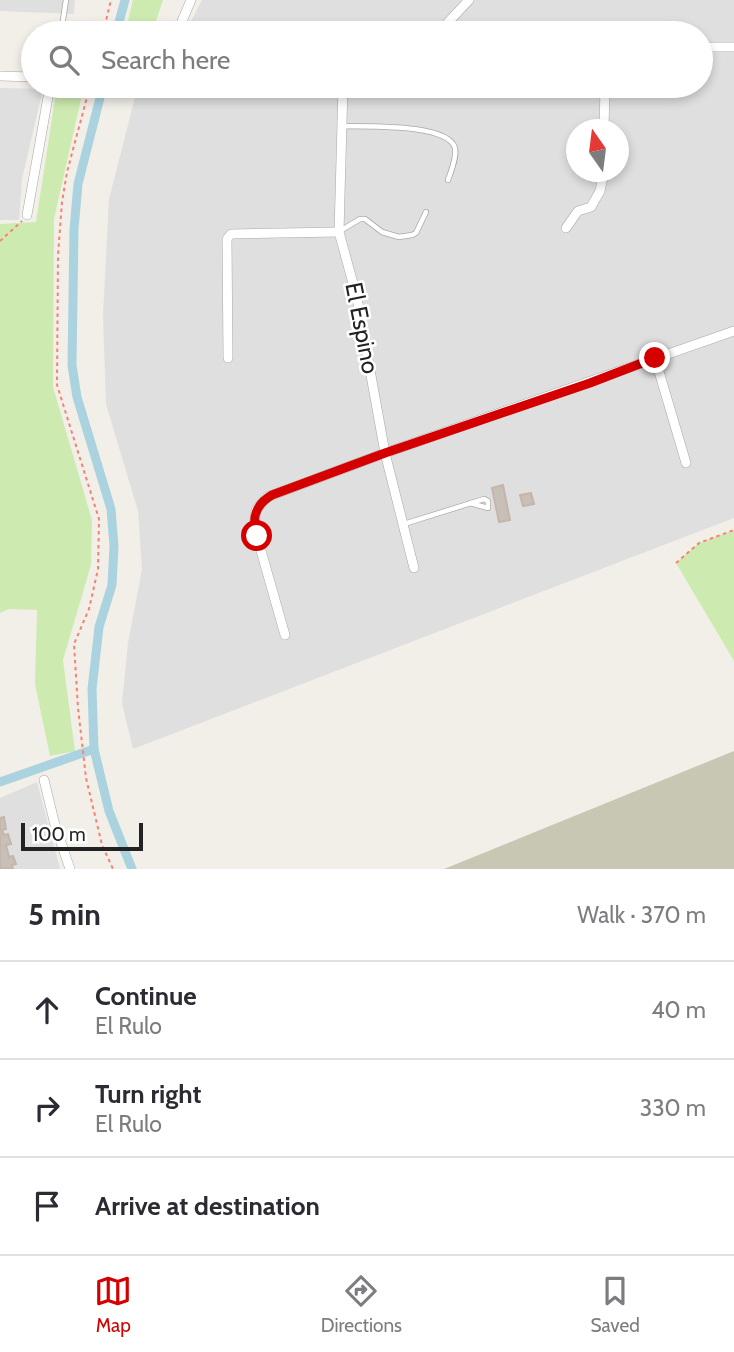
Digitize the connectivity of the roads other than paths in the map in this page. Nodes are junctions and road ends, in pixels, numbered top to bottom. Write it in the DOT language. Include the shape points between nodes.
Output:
graph roads {
  1 [pos="66,0"];
  2 [pos="191,0"];
  3 [pos="469,0"];
  4 [pos="63,21"];
  5 [pos="182,21"];
  6 [pos="449,21"];
  7 [pos="713,47"];
  8 [pos="734,47"];
  9 [pos="0,76"];
  10 [pos="21,76"];
  11 [pos="48,98"];
  12 [pos="343,98"];
  13 [pos="605,98"];
  14 [pos="604,119"];
  15 [pos="342,126"];
  16 [pos="448,180"];
  17 [pos="602,182"];
  18 [pos="426,212"];
  19 [pos="27,215"];
  20 [pos="566,228"];
  21 [pos="339,232"];
  22 [pos="734,331"];
  23 [pos="228,358"];
  24 [pos="655,358"];
  25 [pos="385,453"];
  26 [pos="686,463"];
  27 [pos="470,503"];
  28 [pos="403,524"];
  29 [pos="414,568"];
  30 [pos="285,635"];
  31 [pos="44,780"];
  32 [pos="70,869"];
  1 -- 4 [label="lane"];
  2 -- 5 [label="street"];
  3 -- 6 [label="street"];
  7 -- 8 [label="street"];
  9 -- 10 [label="street"];
  11 -- 19 [label="street"];
  12 -- 15 [label="street, El Espino"];
  13 -- 14 [label="street"];
  15 -- 16 [label="lane" via="444,135 456,153"];
  15 -- 21 [label="street, El Espino"];
  17 -- 20 [label="street" via="591,206 578,211"];
  18 -- 21 [label="lane" via="412,235 382,232 365,219"];
  21 -- 23 [label="street" via="231,234 227,239"];
  21 -- 25 [label="street, El Espino" via="357,298"];
  22 -- 24 [label="street"];
  24 -- 25 [label="street"];
  24 -- 26 [label="street"];
  25 -- 28 [label="street, El Espino"];
  25 -- 30 [label="street" via="272,495 259,506 254,526"];
  27 -- 28 [label="lane"];
  28 -- 29 [label="street, El Espino"];
  31 -- 32 [label="street"];
}
